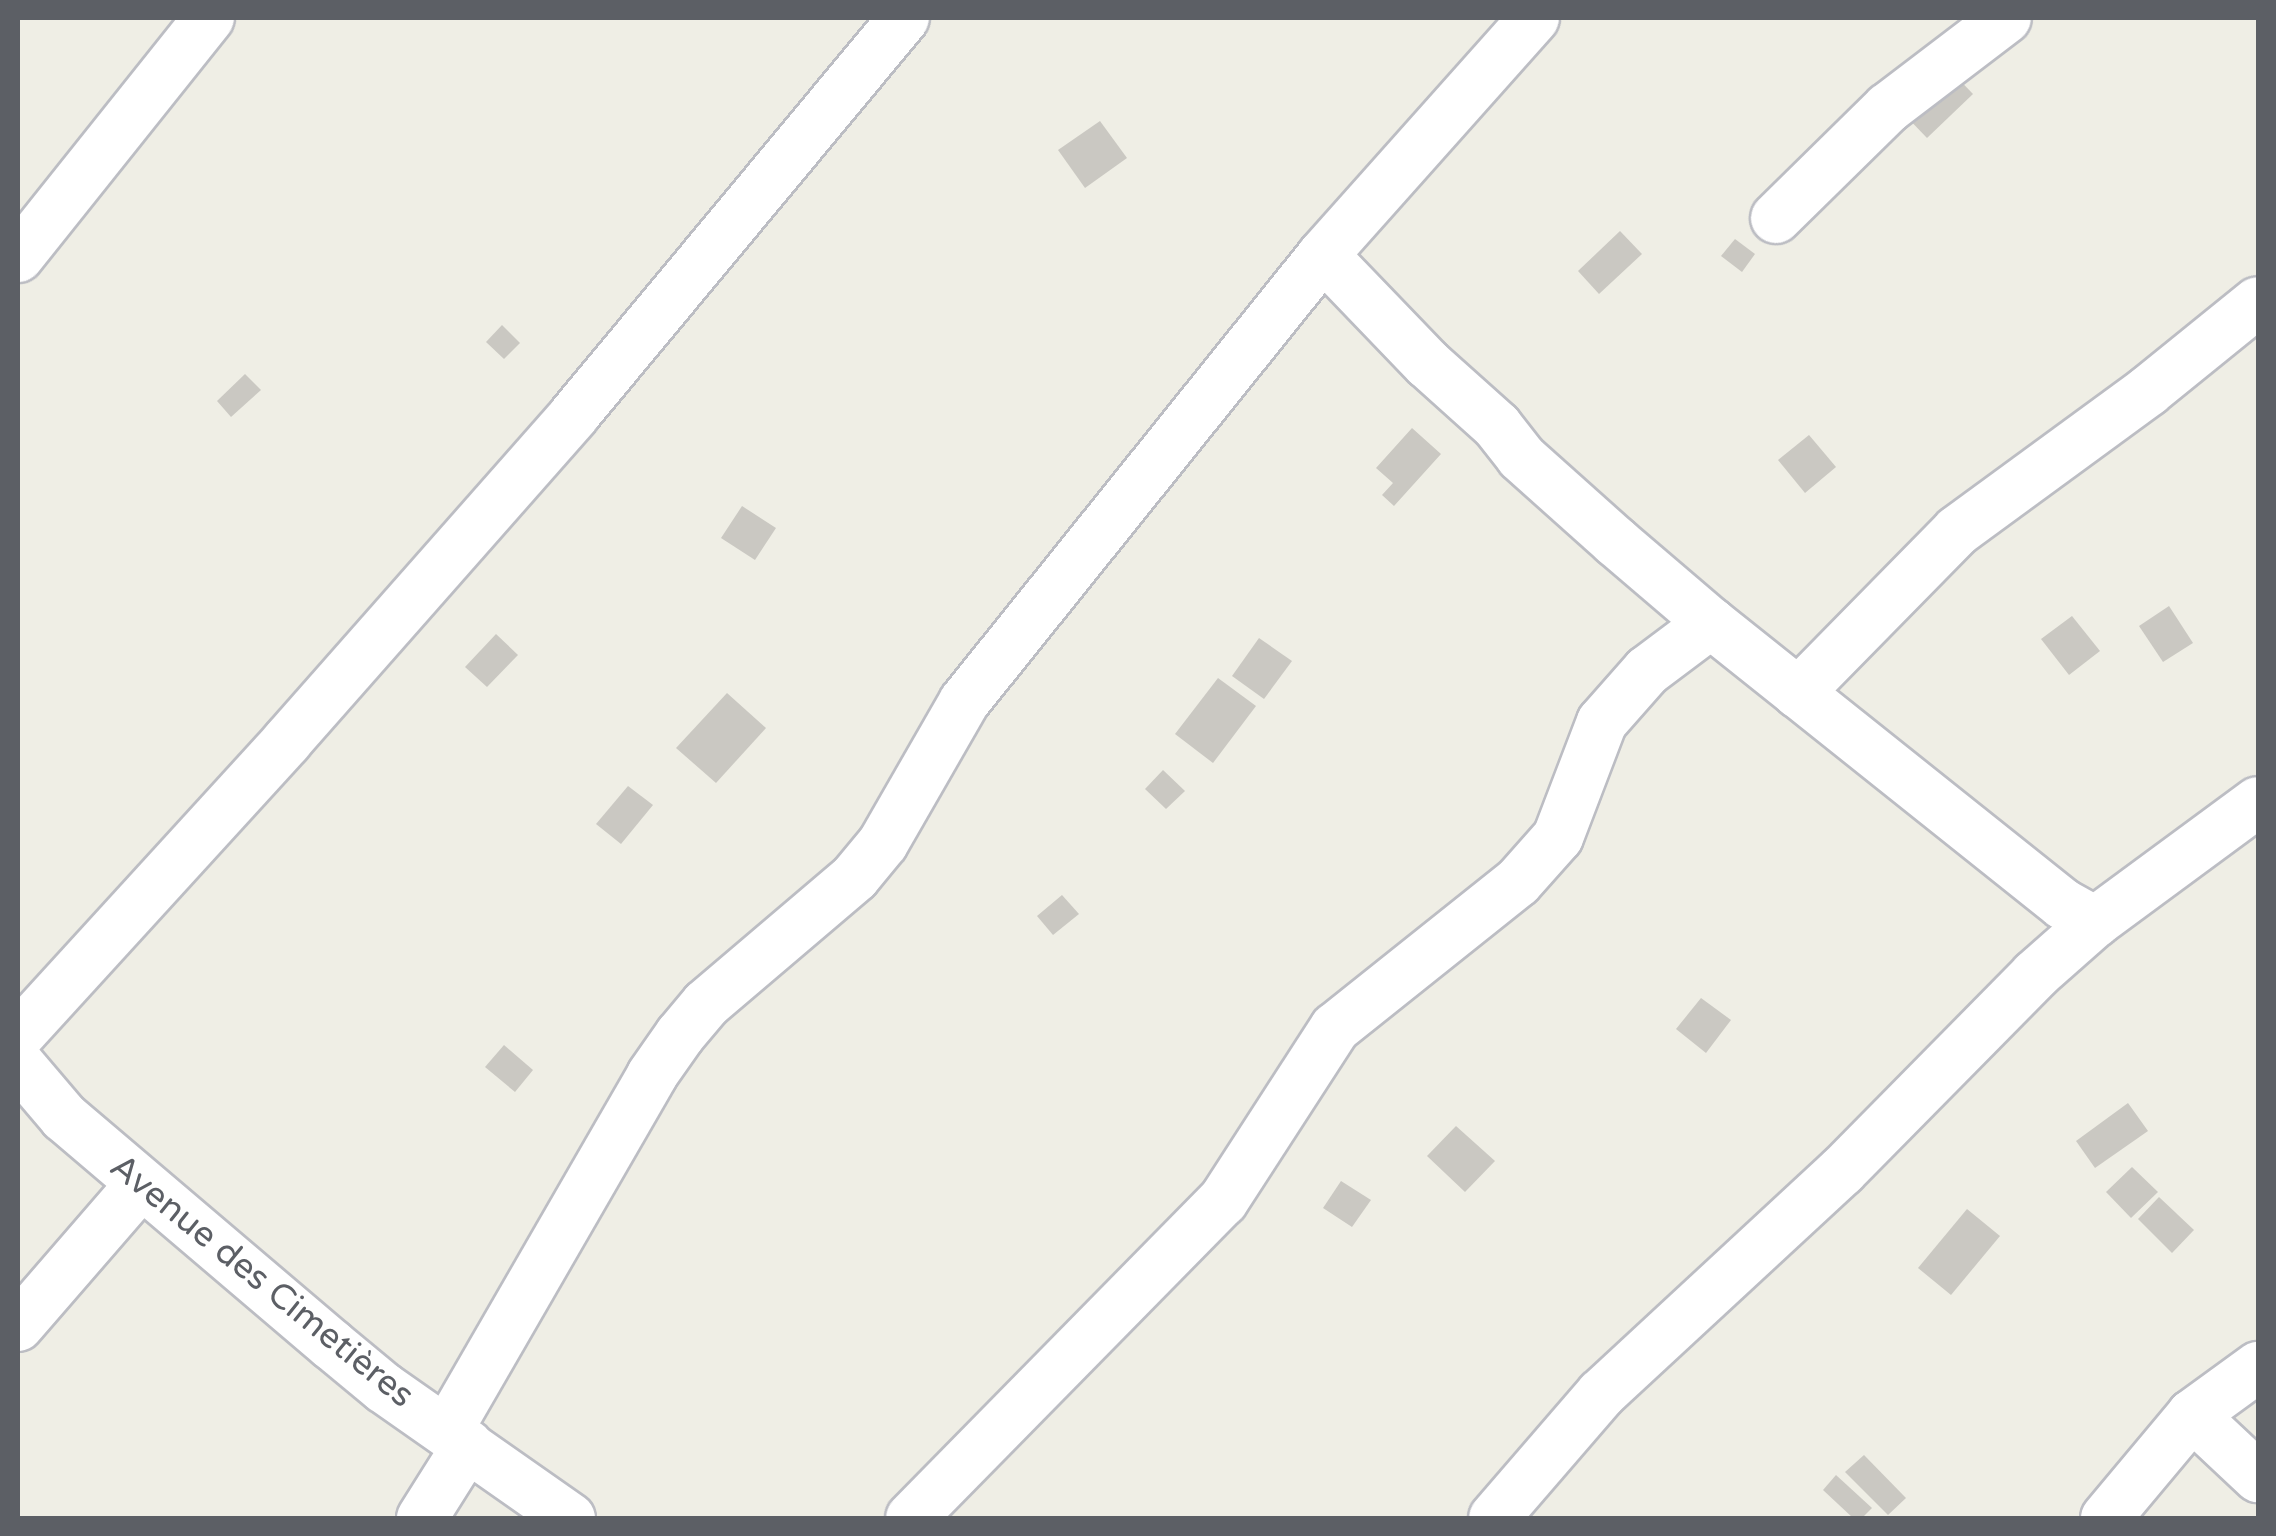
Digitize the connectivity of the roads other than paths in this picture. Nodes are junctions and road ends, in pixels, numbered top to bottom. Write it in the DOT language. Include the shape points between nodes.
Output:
graph roads {
  1 [pos="209,18"];
  2 [pos="904,18"];
  3 [pos="1534,18"];
  4 [pos="2006,18"];
  5 [pos="1776,218"];
  6 [pos="1323,255"];
  7 [pos="18,257"];
  8 [pos="2258,302"];
  9 [pos="1710,624"];
  10 [pos="1798,693"];
  11 [pos="2258,802"];
  12 [pos="2095,922"];
  13 [pos="18,1036"];
  14 [pos="18,1063"];
  15 [pos="141,1184"];
  16 [pos="18,1326"];
  17 [pos="2258,1367"];
  18 [pos="2192,1414"];
  19 [pos="458,1437"];
  20 [pos="2258,1477"];
  21 [pos="422,1518"];
  22 [pos="570,1518"];
  23 [pos="912,1518"];
  24 [pos="1494,1518"];
  25 [pos="2106,1518"];
  1 -- 7 [label="street"];
  2 -- 13 [label="street" via="574,415"];
  3 -- 6 [label="street"];
  4 -- 5 [label="street" via="1888,108"];
  6 -- 9 [label="street" via="1521,457"];
  6 -- 19 [label="street" via="964,702 883,843 855,877 706,1004 680,1036 652,1075"];
  8 -- 10 [label="street" via="1956,531"];
  9 -- 10 [label="street"];
  9 -- 23 [label="street" via="1647,671 1602,722 1558,836 1518,882 1336,1028 1223,1201"];
  10 -- 12 [label="street" via="2063,904"];
  11 -- 12 [label="street"];
  12 -- 24 [label="street" via="1842,1171 1601,1394"];
  14 -- 15 [label="street, Avenue des Cimetières" via="64,1117"];
  15 -- 16 [label="street"];
  15 -- 19 [label="street, Avenue des Cimetières" via="384,1388"];
  17 -- 18 [label="street"];
  18 -- 20 [label="street"];
  18 -- 25 [label="street"];
  19 -- 21 [label="street"];
  19 -- 22 [label="street, Avenue des Cimetières"];
}
